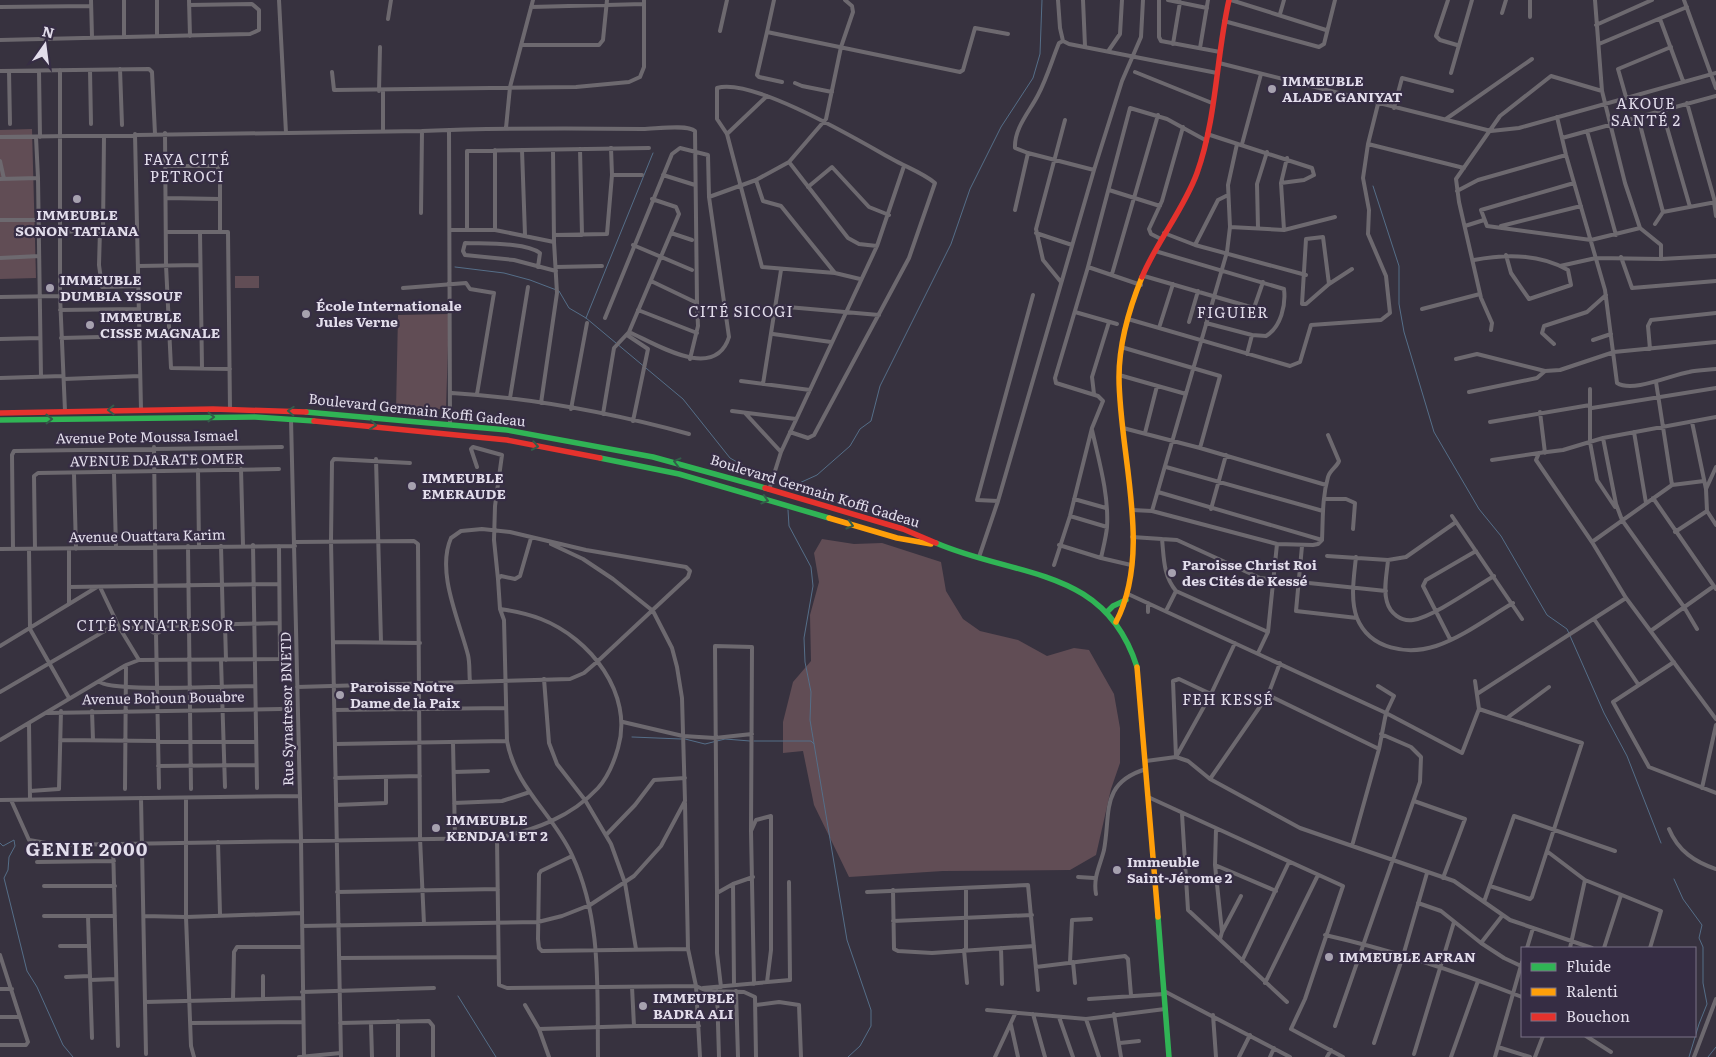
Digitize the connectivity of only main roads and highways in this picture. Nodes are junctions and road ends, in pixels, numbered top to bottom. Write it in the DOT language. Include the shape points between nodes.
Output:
graph roads {
  1 [pos="1230,0"];
  2 [pos="0,413"];
  3 [pos="0,420"];
  4 [pos="940,545"];
  5 [pos="1127,597"];
  6 [pos="1107,612"];
  7 [pos="1116,622"];
  8 [pos="1169,1057"];
  1 -- 5 [label="main road" via="1207,138 1196,175 1160,239 1144,276 1122,347 1119,376 1132,510"];
  4 -- 2 [label="main road, Boulevard Germain Koffi Gadeau, one-way" via="903,529 653,457 507,430 319,412 141,409"];
  3 -- 4 [label="main road, Boulevard Germain Koffi Gadeau, one-way" via="291,419 507,440 686,476 897,538"];
  4 -- 6 [label="main road" via="1061,582 1083,593"];
  5 -- 6 [label="main road"];
  5 -- 7 [label="main road" via="1123,614"];
  6 -- 7 [label="main road"];
  7 -- 8 [label="main road" via="1138,671"];
}
